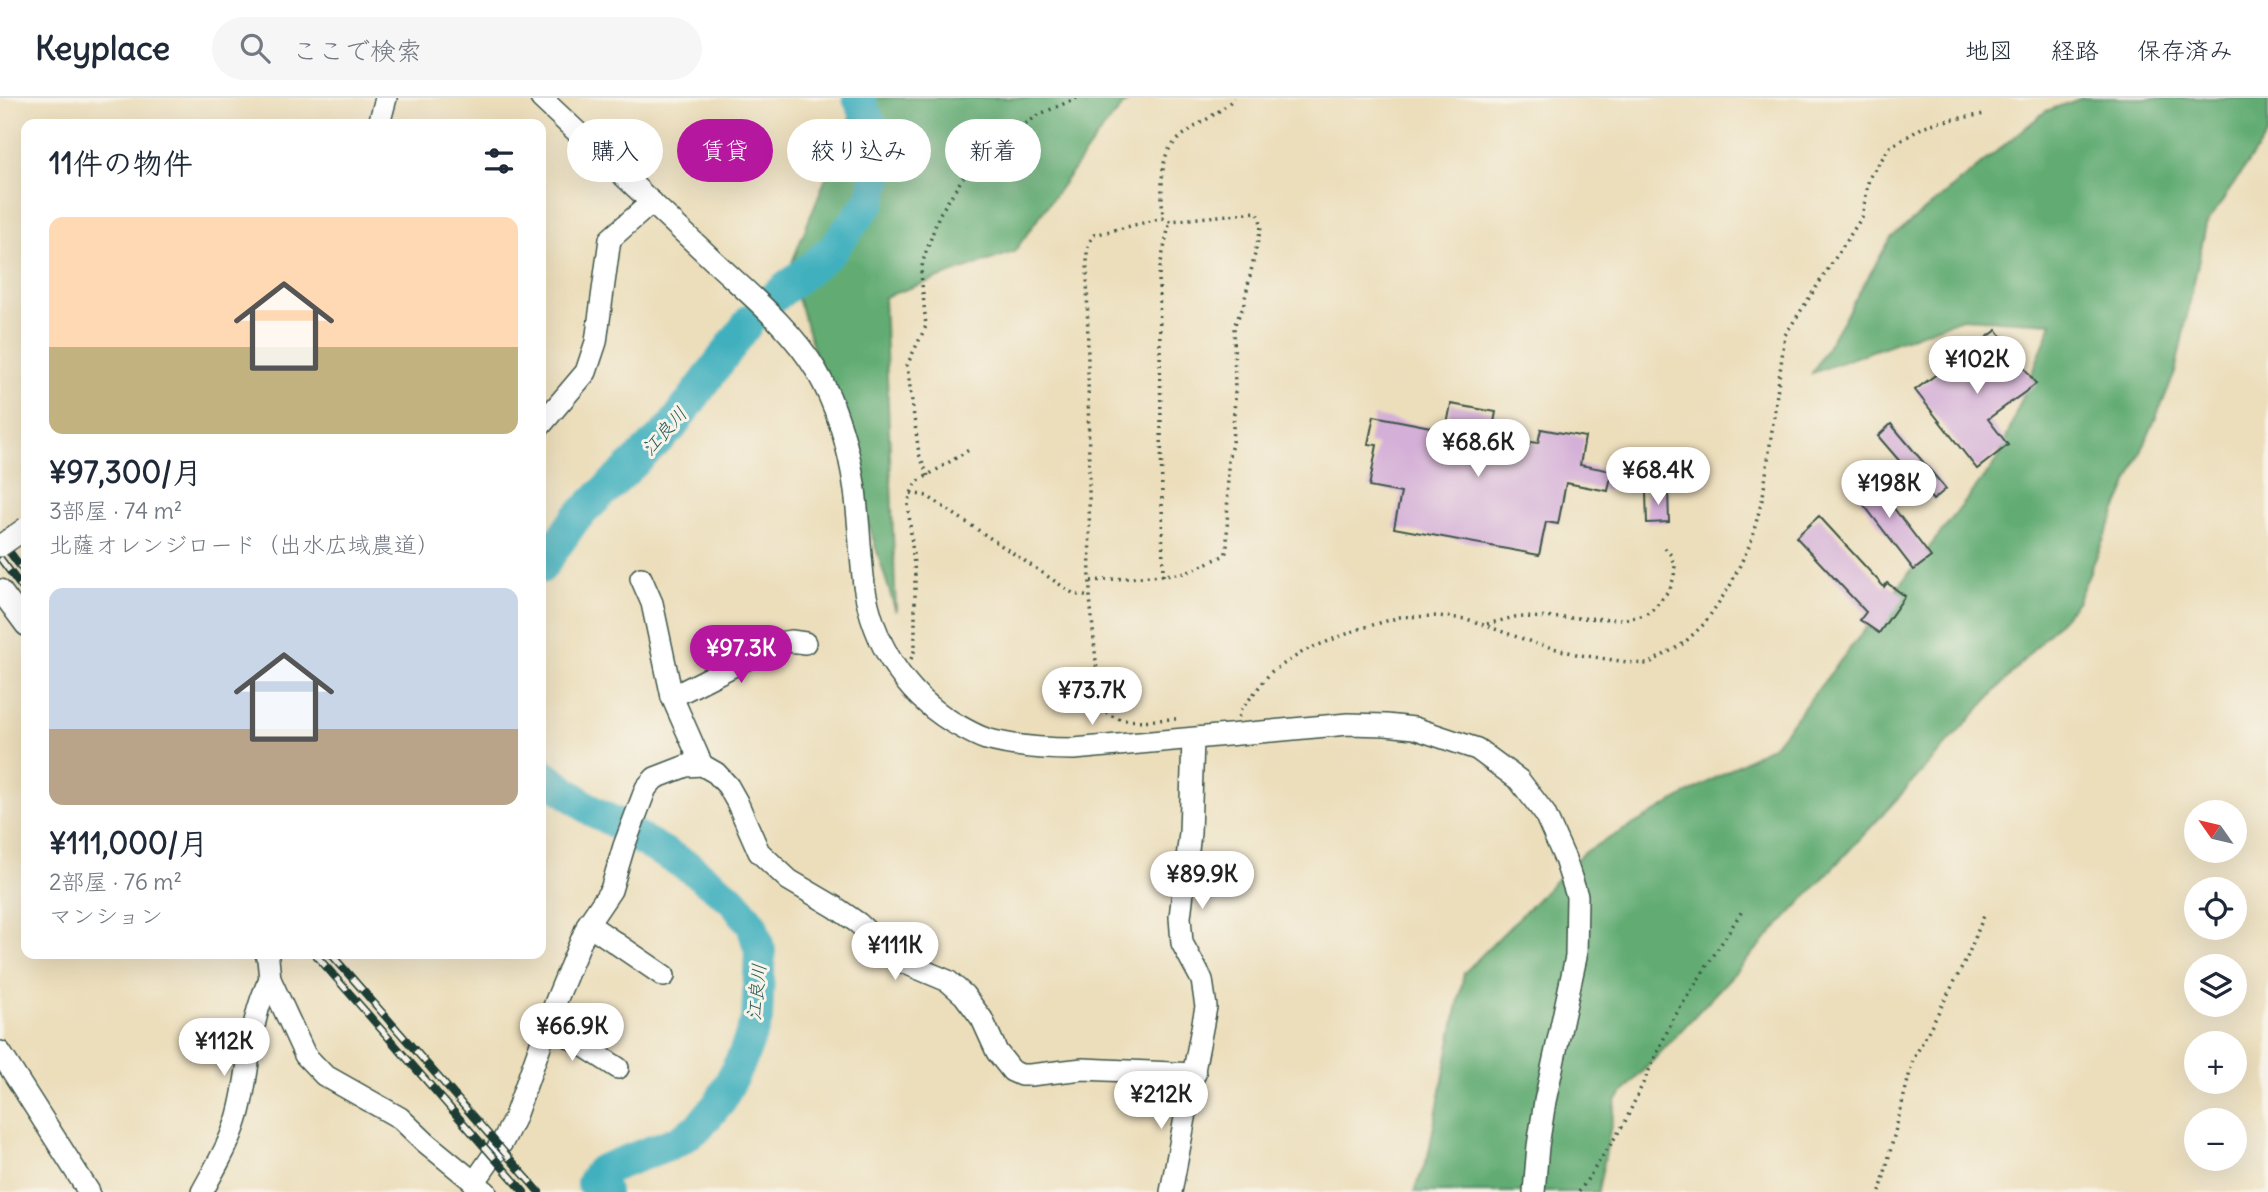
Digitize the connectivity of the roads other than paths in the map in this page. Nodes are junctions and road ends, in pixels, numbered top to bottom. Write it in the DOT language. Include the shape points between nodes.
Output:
graph roads {
  1 [pos="386,98"];
  2 [pos="541,98"];
  3 [pos="380,119"];
  4 [pos="652,202"];
  5 [pos="546,419"];
  6 [pos="21,531"];
  7 [pos="0,546"];
  8 [pos="642,578"];
  9 [pos="0,590"];
  10 [pos="21,618"];
  11 [pos="805,643"];
  12 [pos="672,697"];
  13 [pos="1193,739"];
  14 [pos="702,765"];
  15 [pos="588,924"];
  16 [pos="268,959"];
  17 [pos="664,976"];
  18 [pos="270,979"];
  19 [pos="548,1023"];
  20 [pos="0,1052"];
  21 [pos="618,1068"];
  22 [pos="1195,1074"];
  23 [pos="480,1187"];
  24 [pos="89,1192"];
  25 [pos="202,1192"];
  26 [pos="1171,1192"];
  27 [pos="1534,1192"];
  1 -- 3 [label="street"];
  2 -- 4 [label="street"];
  4 -- 5 [label="street" via="610,239 596,342 586,372"];
  4 -- 13 [label="street" via="771,316 815,368 845,440 870,610 888,657 923,702 983,738 1031,748"];
  6 -- 7 [label="street, bridge"];
  8 -- 12 [label="street" via="652,603"];
  9 -- 10 [label="street"];
  11 -- 12 [label="street" via="778,643"];
  12 -- 14 [label="street"];
  13 -- 22 [label="street" via="1190,833 1180,916 1182,943 1202,980 1206,1007"];
  13 -- 27 [label="street" via="1348,724 1414,728 1477,749 1519,780 1545,814 1577,896 1576,957 1545,1101"];
  14 -- 15 [label="street" via="655,778 646,788 611,890"];
  14 -- 22 [label="street" via="727,786 759,852 772,866 858,923 898,960 948,981 982,1019 1012,1071 1021,1075 1083,1069"];
  15 -- 17 [label="street"];
  15 -- 19 [label="street"];
  16 -- 18 [label="street"];
  18 -- 23 [label="street" via="305,1055 324,1075 400,1118"];
  18 -- 25 [label="street" via="259,1000 237,1119"];
  19 -- 21 [label="street"];
  19 -- 23 [label="street" via="514,1119"];
  20 -- 24 [label="street"];
  22 -- 26 [label="street"];
}
